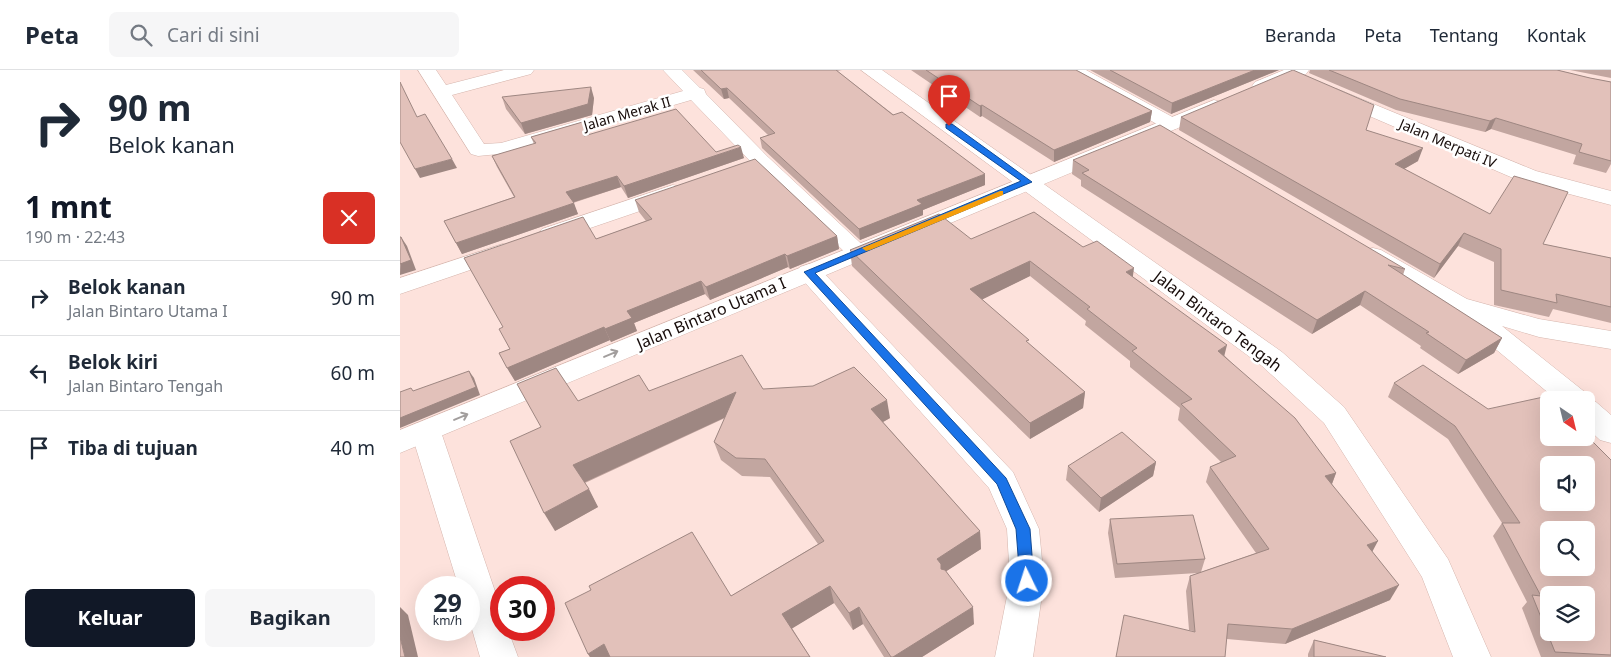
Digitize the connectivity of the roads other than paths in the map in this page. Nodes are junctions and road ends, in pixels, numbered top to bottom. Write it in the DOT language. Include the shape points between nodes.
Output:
graph roads {
  1 [pos="427,70"];
  2 [pos="525,70"];
  3 [pos="672,70"];
  4 [pos="870,70"];
  5 [pos="1073,70"];
  6 [pos="1311,77"];
  7 [pos="441,92"];
  8 [pos="696,93"];
  9 [pos="1171,132"];
  10 [pos="1565,181"];
  11 [pos="1028,182"];
  12 [pos="697,184"];
  13 [pos="1611,188"];
  14 [pos="1611,198"];
  15 [pos="1354,244"];
  16 [pos="858,252"];
  17 [pos="809,272"];
  18 [pos="400,286"];
  19 [pos="1458,305"];
  20 [pos="1610,343"];
  21 [pos="1565,391"];
  22 [pos="1595,418"];
  23 [pos="1611,432"];
  24 [pos="413,437"];
  25 [pos="499,657"];
  26 [pos="1014,657"];
  27 [pos="1472,657"];
  1 -- 7 [label="street, Jalan Merak II"];
  2 -- 7 [label="street"];
  3 -- 8 [label="street, Jalan Merak II"];
  4 -- 11 [label="street, Jalan Bintaro Tengah"];
  5 -- 9 [label="street"];
  6 -- 9 [label="street, Jalan Bintaro Utama I" via="1239,95"];
  6 -- 10 [label="street, Jalan Merpati IV" via="1464,150 1528,176"];
  7 -- 8 [label="street, Jalan Merak II" via="478,150 502,149"];
  8 -- 16 [label="street, Jalan Merak II" via="752,165"];
  9 -- 11 [label="street, Jalan Bintaro Utama I"];
  10 -- 13 [label="street, Jalan Merpati IV"];
  10 -- 14 [label="street, Jalan Merpati IV"];
  11 -- 16 [label="street, Jalan Bintaro Utama I"];
  11 -- 27 [label="street, Jalan Bintaro Tengah" via="1272,359 1334,415 1436,570"];
  12 -- 18 [label="street"];
  15 -- 19 [label="street"];
  16 -- 17 [label="street, Jalan Bintaro Utama I"];
  24 -- 17 [label="street, Jalan Bintaro Utama I, one-way"];
  17 -- 26 [label="street" via="1002,481 1023,529 1027,581"];
  19 -- 20 [label="street" via="1539,328"];
  19 -- 21 [label="street"];
  22 -- 23 [label="street"];
  24 -- 25 [label="street"];
}
